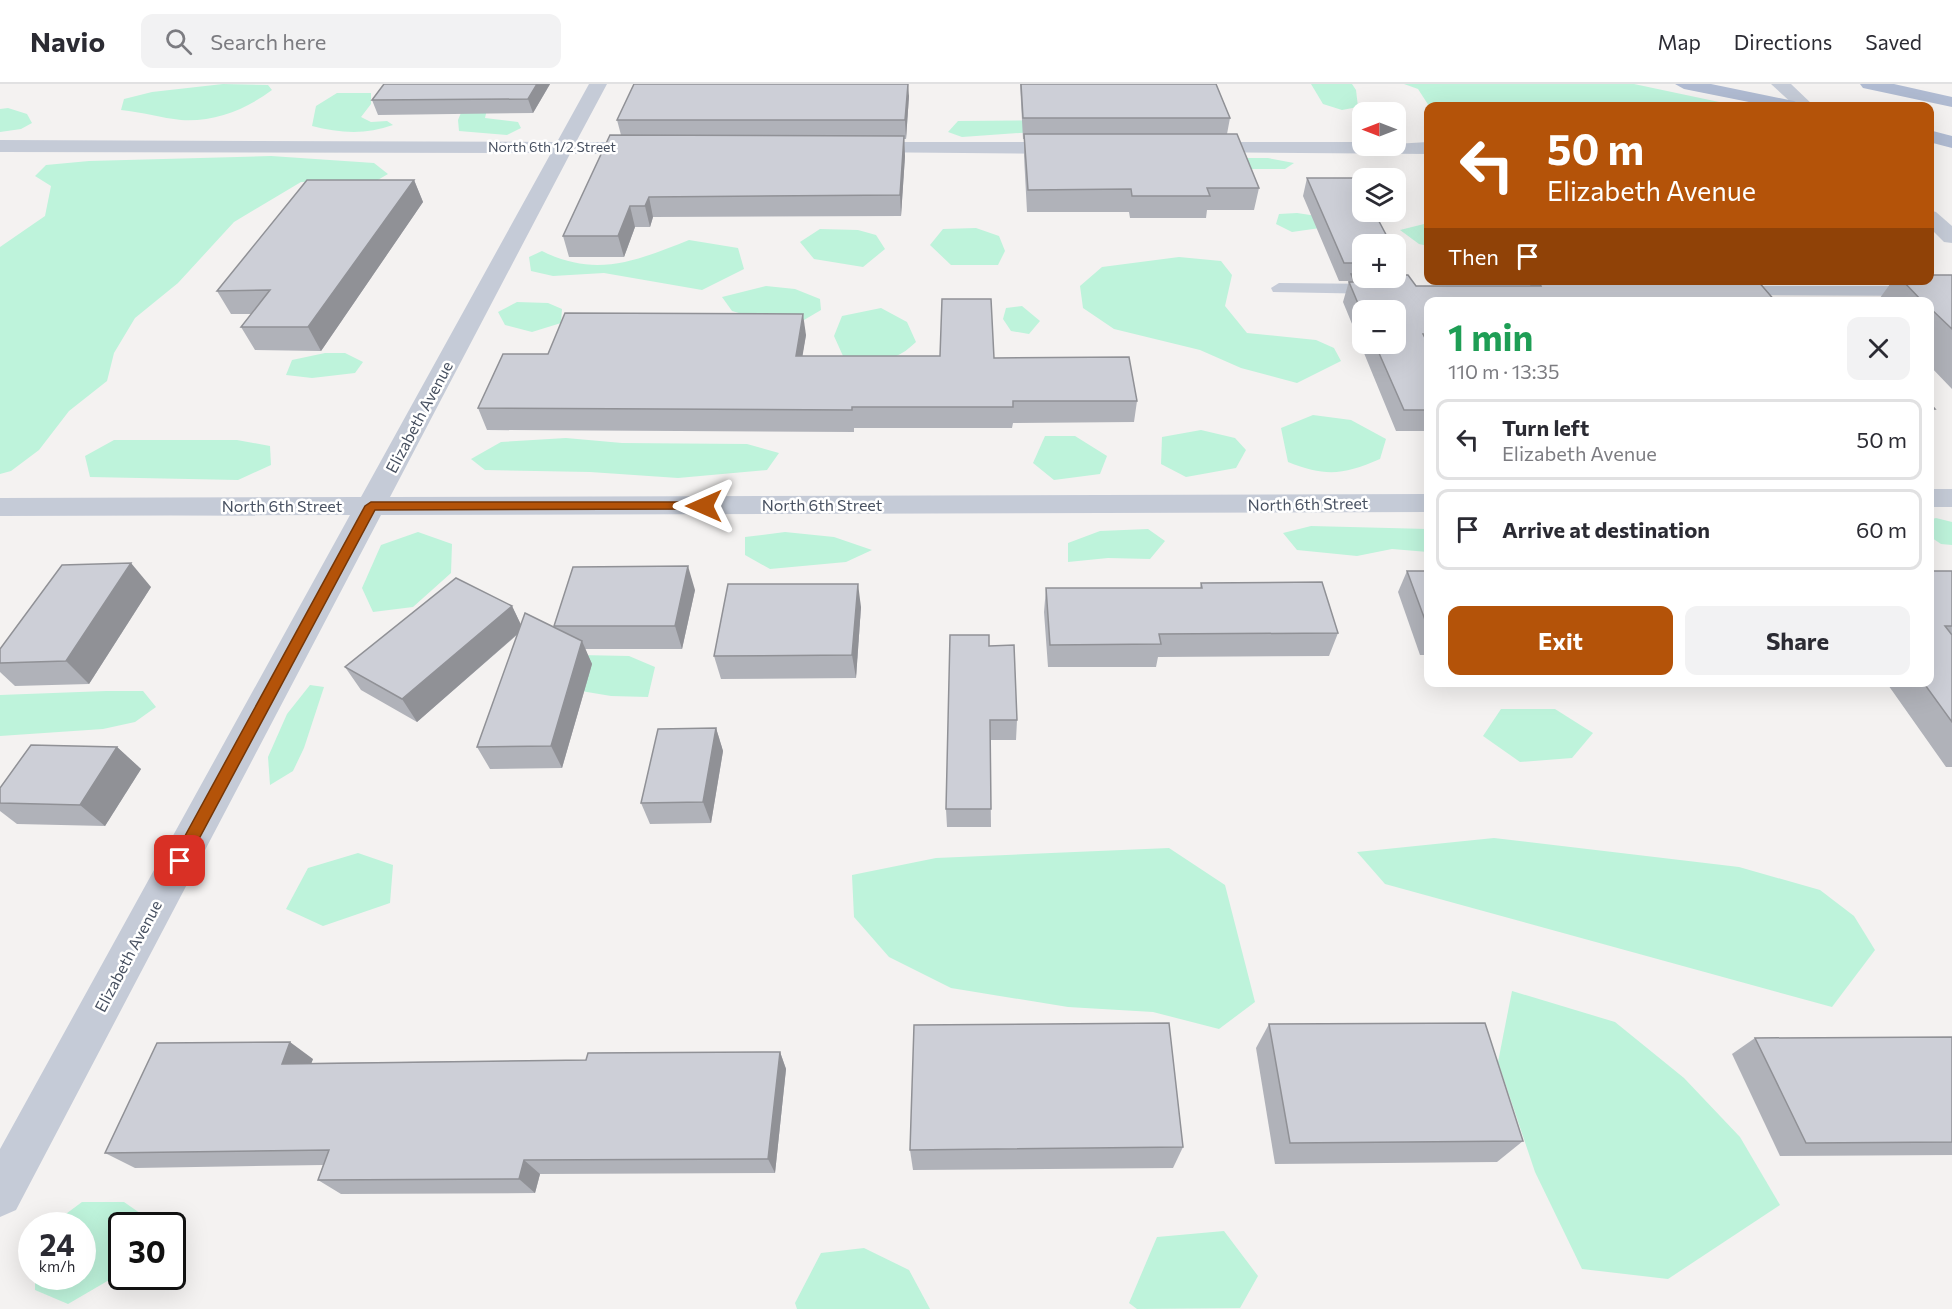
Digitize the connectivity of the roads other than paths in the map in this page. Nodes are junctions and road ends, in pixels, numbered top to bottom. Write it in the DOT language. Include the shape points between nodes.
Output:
graph roads {
  1 [pos="598,84"];
  2 [pos="1684,84"];
  3 [pos="1780,84"];
  4 [pos="1869,84"];
  5 [pos="1774,102"];
  6 [pos="1800,102"];
  7 [pos="1952,102"];
  8 [pos="1934,137"];
  9 [pos="1952,142"];
  10 [pos="0,146"];
  11 [pos="564,147"];
  12 [pos="672,148"];
  13 [pos="840,148"];
  14 [pos="1092,148"];
  15 [pos="1176,148"];
  16 [pos="1424,148"];
  17 [pos="1934,221"];
  18 [pos="1952,237"];
  19 [pos="1279,288"];
  20 [pos="1395,289"];
  21 [pos="1720,291"];
  22 [pos="1952,291"];
  23 [pos="1934,498"];
  24 [pos="1952,498"];
  25 [pos="1424,503"];
  26 [pos="371,506"];
  27 [pos="0,507"];
  28 [pos="0,1194"];
  1 -- 11 [label="street, Elizabeth Avenue"];
  2 -- 5 [label="main road"];
  3 -- 6 [label="street"];
  4 -- 7 [label="main road"];
  8 -- 9 [label="main road"];
  10 -- 11 [label="street, North 6th 1/2 Street"];
  11 -- 12 [label="street, North 6th 1/2 Street"];
  11 -- 26 [label="street, Elizabeth Avenue"];
  13 -- 14 [label="street"];
  15 -- 16 [label="street"];
  17 -- 18 [label="street"];
  19 -- 20 [label="lane"];
  21 -- 22 [label="lane"];
  23 -- 24 [label="street"];
  25 -- 26 [label="street, North 6th Street"];
  26 -- 27 [label="street, North 6th Street"];
  26 -- 28 [label="street, Elizabeth Avenue"];
}
